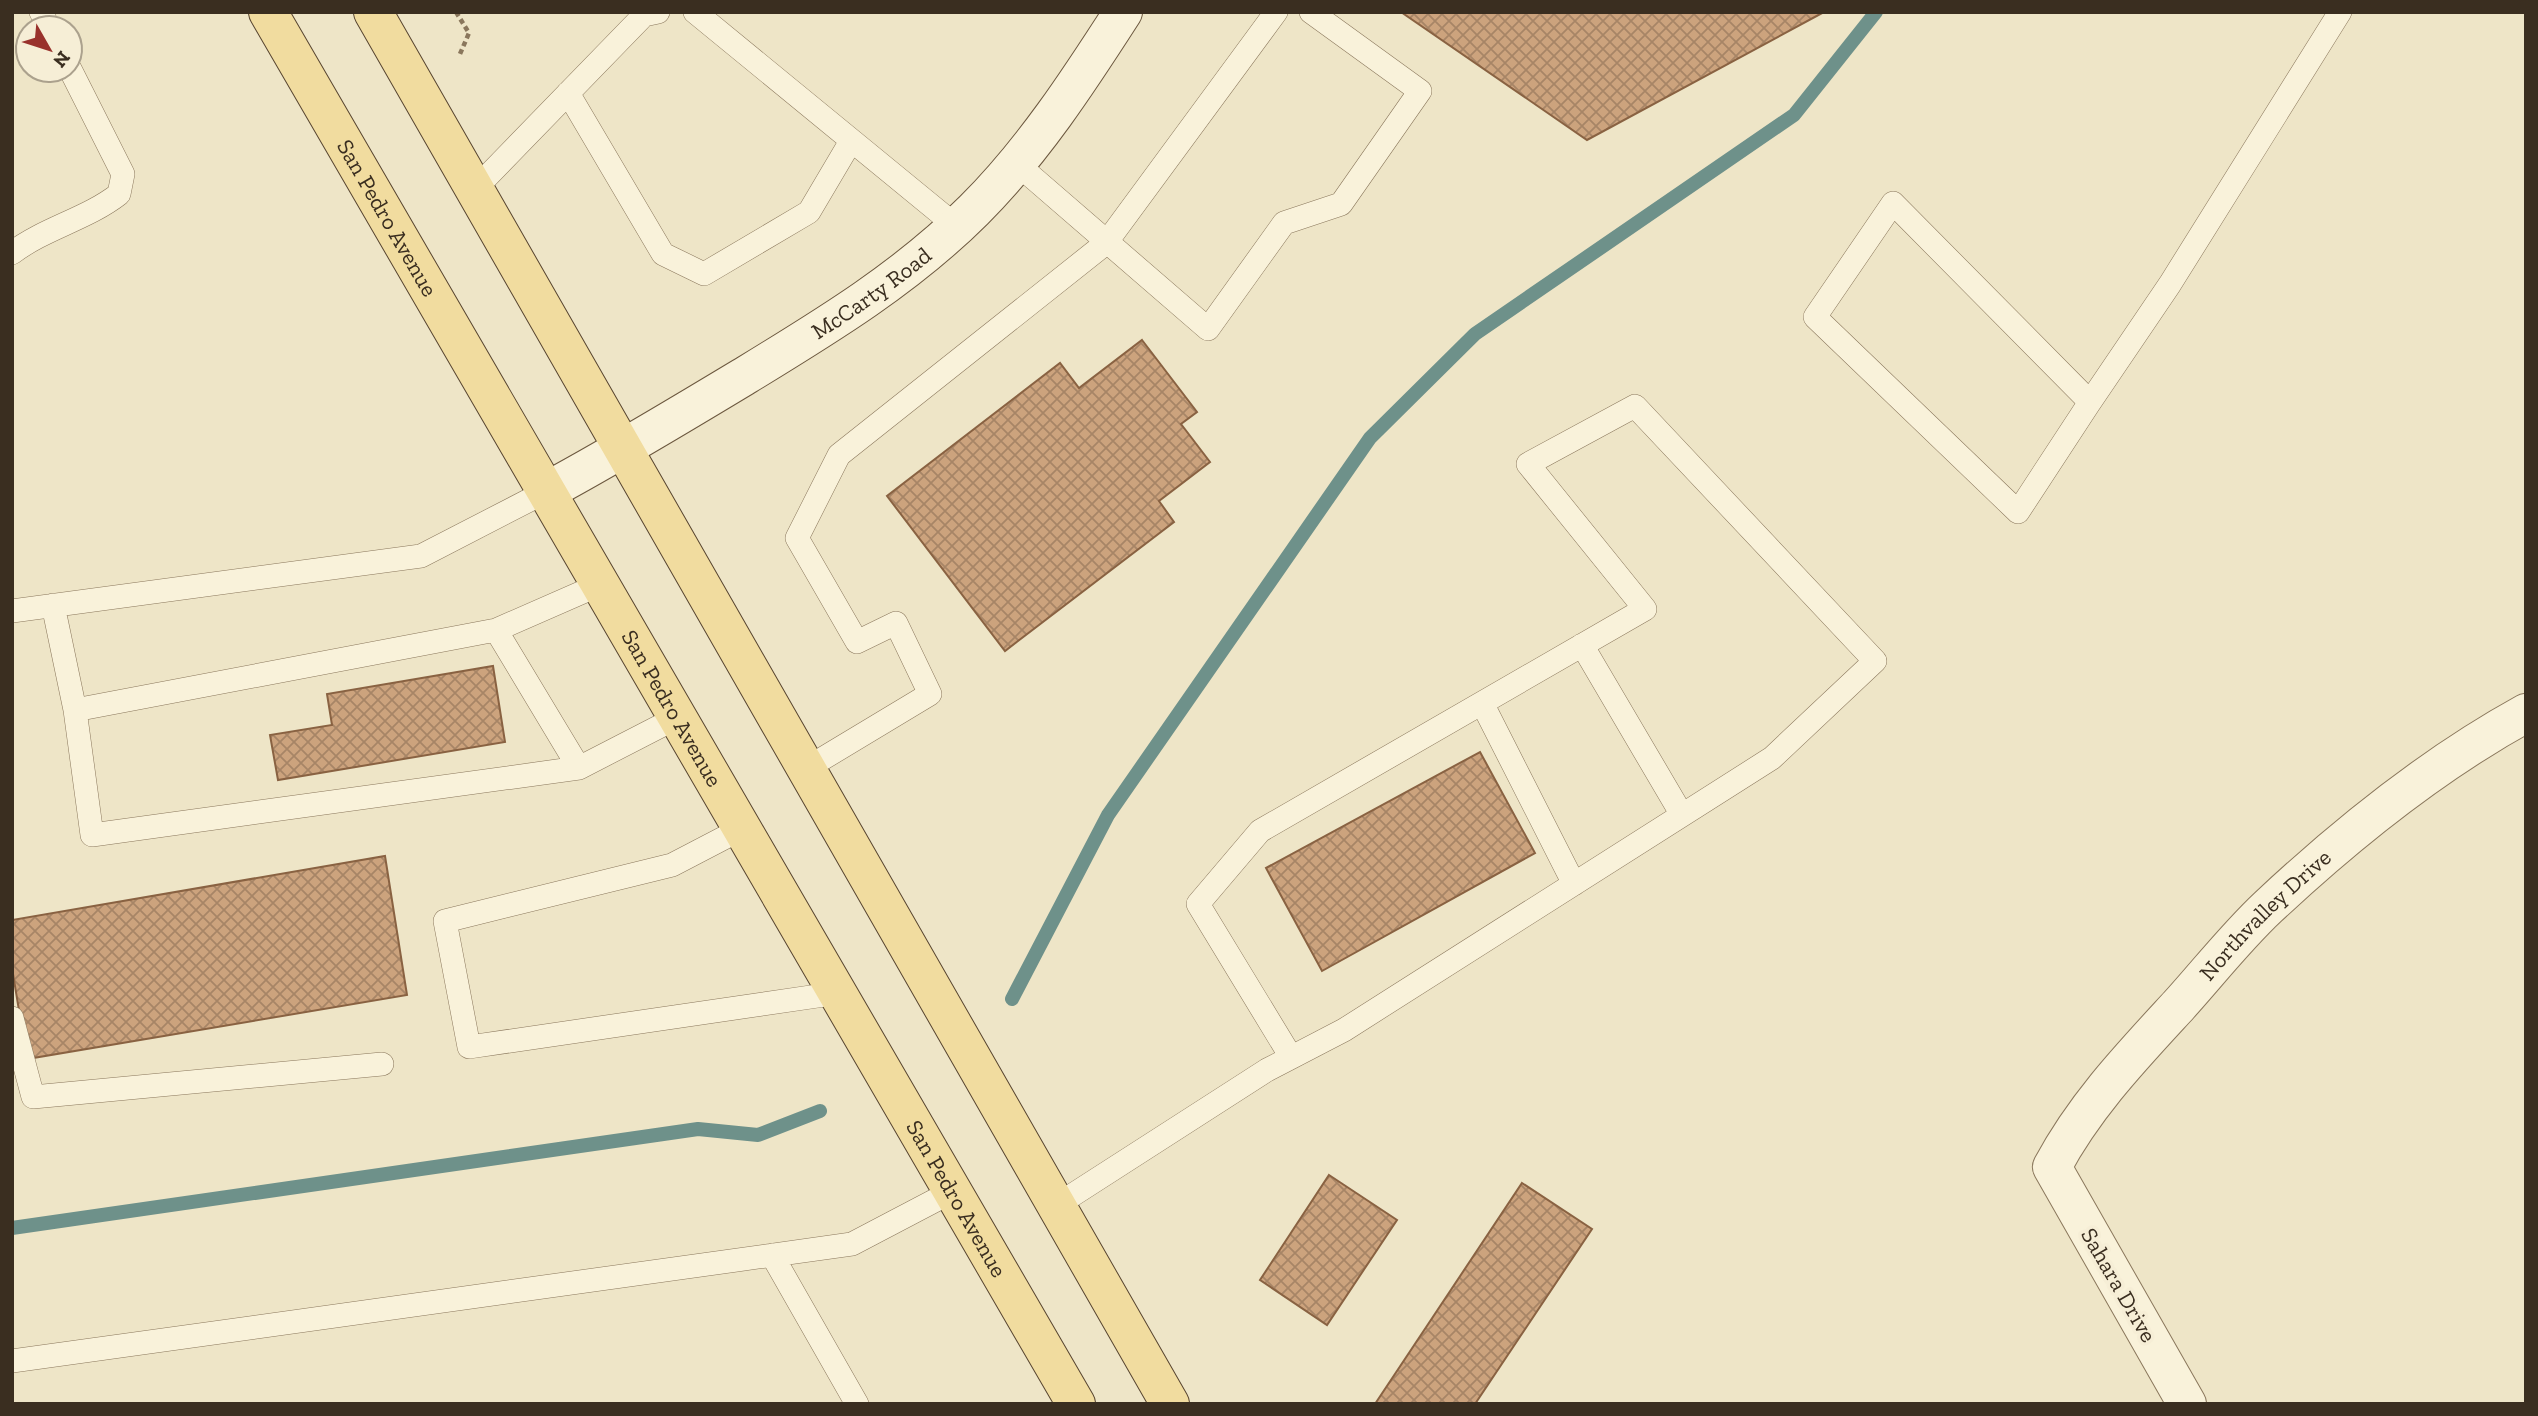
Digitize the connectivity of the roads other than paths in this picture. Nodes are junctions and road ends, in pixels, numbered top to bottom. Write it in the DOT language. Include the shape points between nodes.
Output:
graph roads {
  1 [pos="268,12"];
  2 [pos="373,12"];
  3 [pos="658,12"];
  4 [pos="695,12"];
  5 [pos="1124,12"];
  6 [pos="1276,12"];
  7 [pos="1311,12"];
  8 [pos="2340,12"];
  9 [pos="78,84"];
  10 [pos="568,93"];
  11 [pos="851,141"];
  12 [pos="1016,163"];
  13 [pos="475,189"];
  14 [pos="956,226"];
  15 [pos="1106,243"];
  16 [pos="12,253"];
  17 [pos="2090,402"];
  18 [pos="624,449"];
  19 [pos="547,491"];
  20 [pos="601,584"];
  21 [pos="53,605"];
  22 [pos="12,611"];
  23 [pos="496,630"];
  24 [pos="1582,645"];
  25 [pos="1482,703"];
  26 [pos="75,710"];
  27 [pos="2526,713"];
  28 [pos="678,717"];
  29 [pos="579,768"];
  30 [pos="807,768"];
  31 [pos="1682,815"];
  32 [pos="743,828"];
  33 [pos="1574,884"];
  34 [pos="838,993"];
  35 [pos="12,1018"];
  36 [pos="1291,1057"];
  37 [pos="382,1064"];
  38 [pos="2052,1167"];
  39 [pos="953,1192"];
  40 [pos="1056,1205"];
  41 [pos="772,1255"];
  42 [pos="12,1361"];
  43 [pos="857,1404"];
  44 [pos="1076,1404"];
  45 [pos="1170,1404"];
  46 [pos="2187,1404"];
  1 -- 19 [label="main road, San Pedro Avenue"];
  2 -- 13 [label="main road"];
  3 -- 10 [label="lane" via="644,15"];
  4 -- 11 [label="lane"];
  5 -- 12 [label="street, McCarty Road"];
  6 -- 15 [label="lane"];
  7 -- 15 [label="lane" via="1420,91 1341,204 1284,223 1208,329"];
  8 -- 17 [label="lane" via="2177,273"];
  9 -- 16 [label="lane" via="123,174 119,194"];
  10 -- 11 [label="lane" via="663,254 704,274 809,212"];
  10 -- 13 [label="lane"];
  11 -- 14 [label="lane"];
  12 -- 14 [label="street, McCarty Road"];
  12 -- 15 [label="lane"];
  13 -- 18 [label="main road"];
  14 -- 18 [label="street, McCarty Road" via="909,268 838,320"];
  15 -- 30 [label="lane" via="839,455 797,538 857,642 896,624 930,694"];
  17 -- 17 [label="lane" via="1893,203 1815,317 2018,512"];
  18 -- 19 [label="street, McCarty Road"];
  18 -- 30 [label="main road"];
  19 -- 20 [label="main road, San Pedro Avenue"];
  19 -- 21 [label="lane" via="421,556"];
  20 -- 23 [label="lane"];
  20 -- 28 [label="main road, San Pedro Avenue"];
  21 -- 22 [label="lane"];
  21 -- 26 [label="lane"];
  23 -- 26 [label="lane"];
  23 -- 29 [label="lane"];
  24 -- 25 [label="lane"];
  24 -- 31 [label="lane"];
  24 -- 31 [label="lane" via="1645,609 1528,464 1634,406 1875,661 1772,758"];
  25 -- 33 [label="lane"];
  25 -- 36 [label="lane" via="1260,831 1198,904"];
  26 -- 29 [label="lane" via="92,835"];
  27 -- 38 [label="street, Northvalley Drive" via="2493,731 2376,814 2267,908 2110,1081 2071,1130"];
  28 -- 29 [label="lane"];
  28 -- 32 [label="main road, San Pedro Avenue"];
  30 -- 40 [label="main road"];
  31 -- 33 [label="lane"];
  32 -- 34 [label="main road, San Pedro Avenue"];
  32 -- 34 [label="lane" via="671,864 445,921 469,1046"];
  33 -- 36 [label="lane" via="1344,1031"];
  34 -- 39 [label="main road, San Pedro Avenue"];
  35 -- 37 [label="lane" via="33,1097"];
  36 -- 40 [label="lane"];
  38 -- 46 [label="street, Sahara Drive"];
  39 -- 41 [label="lane" via="852,1244"];
  39 -- 44 [label="main road, San Pedro Avenue"];
  40 -- 45 [label="main road"];
  41 -- 42 [label="lane"];
  41 -- 43 [label="lane"];
}
